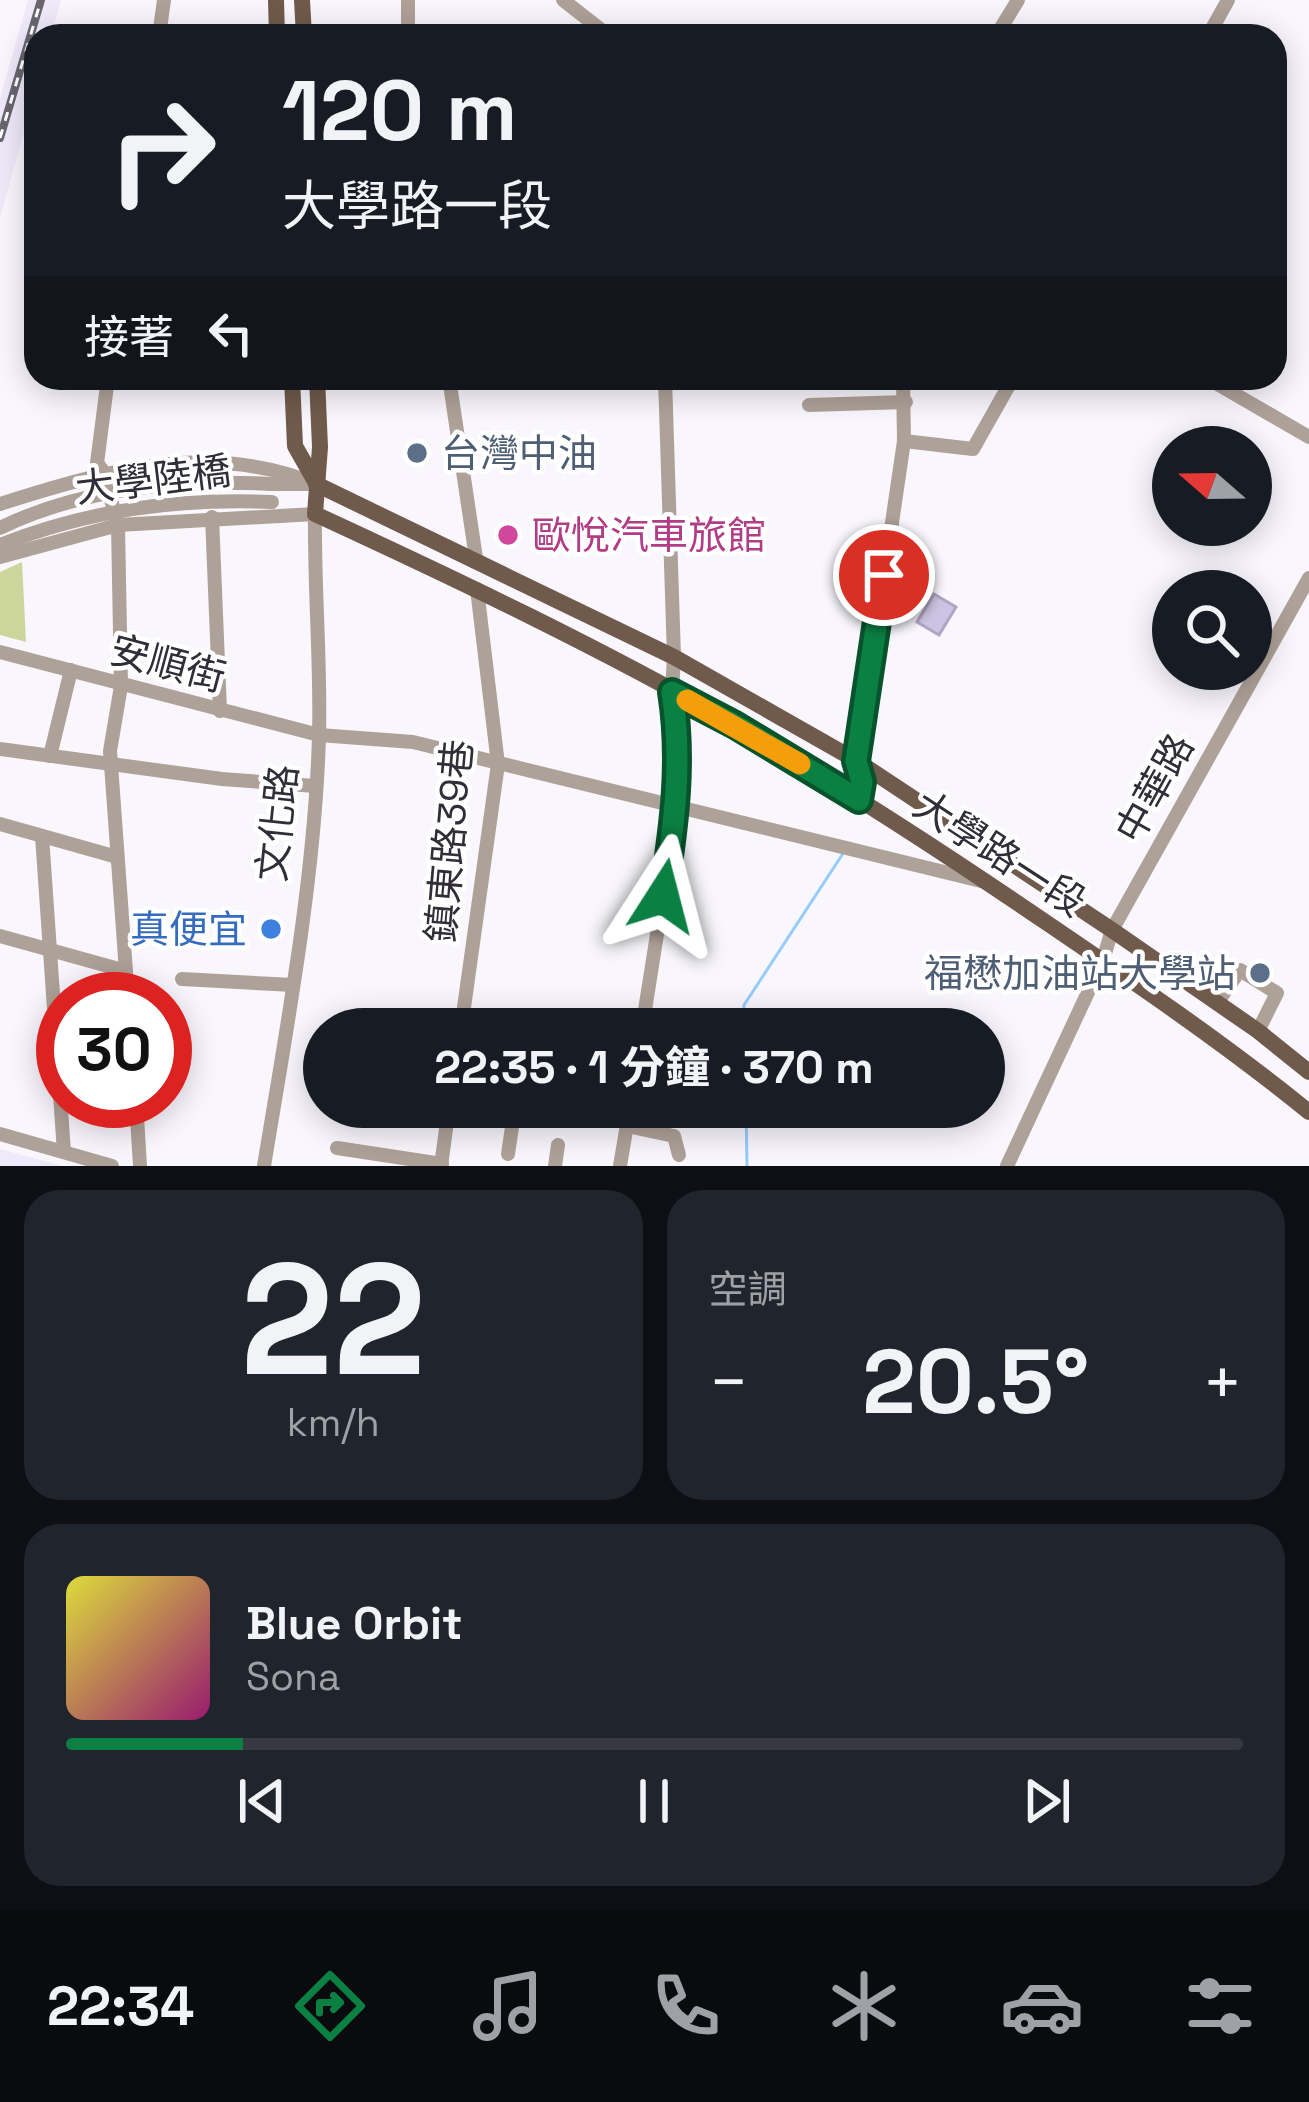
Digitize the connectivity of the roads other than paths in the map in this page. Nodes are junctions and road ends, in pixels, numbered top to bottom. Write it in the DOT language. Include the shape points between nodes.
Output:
graph roads {
  1 [pos="563,0"];
  2 [pos="594,24"];
  3 [pos="106,390"];
  4 [pos="293,390"];
  5 [pos="318,390"];
  6 [pos="450,390"];
  7 [pos="665,390"];
  8 [pos="904,390"];
  9 [pos="1005,390"];
  10 [pos="1228,390"];
  11 [pos="906,402"];
  12 [pos="809,405"];
  13 [pos="1309,437"];
  14 [pos="904,441"];
  15 [pos="104,471"];
  16 [pos="316,484"];
  17 [pos="0,504"];
  18 [pos="316,514"];
  19 [pos="212,517"];
  20 [pos="118,525"];
  21 [pos="0,528"];
  22 [pos="0,545"];
  23 [pos="0,557"];
  24 [pos="476,558"];
  25 [pos="1309,578"];
  26 [pos="477,589"];
  27 [pos="2,652"];
  28 [pos="674,656"];
  29 [pos="0,670"];
  30 [pos="70,670"];
  31 [pos="121,686"];
  32 [pos="672,692"];
  33 [pos="220,711"];
  34 [pos="319,735"];
  35 [pos="0,749"];
  36 [pos="50,756"];
  37 [pos="856,761"];
  38 [pos="111,764"];
  39 [pos="498,764"];
  40 [pos="315,786"];
  41 [pos="859,800"];
  42 [pos="676,808"];
  43 [pos="0,824"];
  44 [pos="42,836"];
  45 [pos="117,857"];
  46 [pos="986,882"];
  47 [pos="1112,929"];
  48 [pos="0,936"];
  49 [pos="50,950"];
  50 [pos="1103,960"];
  51 [pos="126,971"];
  52 [pos="192,980"];
  53 [pos="293,985"];
  54 [pos="1217,1003"];
  55 [pos="464,1008"];
  56 [pos="645,1008"];
  57 [pos="1258,1031"];
  58 [pos="1309,1072"];
  59 [pos="1309,1112"];
  60 [pos="138,1128"];
  61 [pos="446,1128"];
  62 [pos="512,1128"];
  63 [pos="628,1128"];
  64 [pos="637,1128"];
  65 [pos="0,1134"];
  66 [pos="558,1144"];
  67 [pos="338,1148"];
  68 [pos="64,1152"];
  69 [pos="508,1154"];
  70 [pos="679,1155"];
  71 [pos="441,1165"];
  72 [pos="112,1166"];
  73 [pos="140,1166"];
  74 [pos="263,1166"];
  75 [pos="555,1166"];
  76 [pos="620,1166"];
  77 [pos="1007,1166"];
  1 -- 2 [label="street"];
  3 -- 15 [label="street" via="97,463"];
  4 -- 16 [label="main road, 文化路" via="295,446"];
  5 -- 16 [label="main road, 文化路"];
  6 -- 24 [label="street"];
  7 -- 28 [label="street"];
  8 -- 11 [label="street"];
  9 -- 14 [label="street" via="973,449"];
  10 -- 13 [label="street"];
  11 -- 12 [label="street"];
  11 -- 14 [label="street"];
  14 -- 37 [label="street"];
  15 -- 16 [label="street" via="269,467"];
  15 -- 17 [label="street"];
  15 -- 20 [label="street"];
  16 -- 18 [label="main road, 文化路"];
  16 -- 21 [label="street, 大學陸橋, bridge" via="164,483"];
  16 -- 24 [label="main road, 大學路一段"];
  18 -- 19 [label="street"];
  18 -- 22 [label="street, 大學陸橋, bridge" via="212,499 47,526"];
  18 -- 26 [label="main road, 大學路一段"];
  18 -- 34 [label="street, 文化路"];
  19 -- 20 [label="street"];
  19 -- 33 [label="street"];
  20 -- 23 [label="street"];
  20 -- 31 [label="street"];
  24 -- 28 [label="main road, 大學路一段"];
  25 -- 47 [label="street, 中華路"];
  26 -- 32 [label="main road, 大學路一段"];
  26 -- 39 [label="street, 鎮東路39巷"];
  27 -- 29 [label="street"];
  27 -- 30 [label="street, 安順街"];
  28 -- 32 [label="street"];
  28 -- 37 [label="main road, 大學路一段"];
  30 -- 31 [label="street, 安順街"];
  30 -- 36 [label="street"];
  31 -- 33 [label="street, 安順街"];
  31 -- 38 [label="street"];
  32 -- 41 [label="main road, 大學路一段"];
  32 -- 42 [label="street" via="680,740"];
  33 -- 34 [label="street, 安順街"];
  34 -- 39 [label="street, 安順街" via="413,742"];
  34 -- 40 [label="street, 文化路"];
  35 -- 36 [label="street"];
  36 -- 38 [label="street"];
  37 -- 41 [label="street"];
  37 -- 47 [label="main road, 大學路一段"];
  38 -- 40 [label="street"];
  38 -- 45 [label="street"];
  39 -- 42 [label="street, 安順街"];
  39 -- 55 [label="street, 鎮東路39巷"];
  40 -- 53 [label="street, 文化路"];
  41 -- 46 [label="main road, 大學路一段"];
  42 -- 46 [label="street, 安順街"];
  42 -- 56 [label="street"];
  43 -- 44 [label="street"];
  44 -- 45 [label="street"];
  44 -- 49 [label="street"];
  45 -- 51 [label="street"];
  46 -- 50 [label="main road, 大學路一段"];
  47 -- 50 [label="street, 中華路"];
  47 -- 54 [label="main road, 大學路一段"];
  48 -- 49 [label="street"];
  49 -- 51 [label="street"];
  49 -- 68 [label="street"];
  50 -- 59 [label="main road, 大學路一段"];
  50 -- 77 [label="street, 中華路"];
  52 -- 53 [label="street"];
  53 -- 74 [label="street, 文化路"];
  54 -- 57 [label="main road, 大學路一段"];
  54 -- 57 [label="street" via="1240,970 1277,993"];
  57 -- 58 [label="main road, 大學路一段"];
  60 -- 73 [label="street"];
  61 -- 71 [label="street"];
  62 -- 69 [label="street"];
  63 -- 76 [label="street"];
  64 -- 70 [label="street" via="674,1136"];
  65 -- 68 [label="street"];
  66 -- 75 [label="street"];
  67 -- 71 [label="street"];
  68 -- 72 [label="street"];
}
